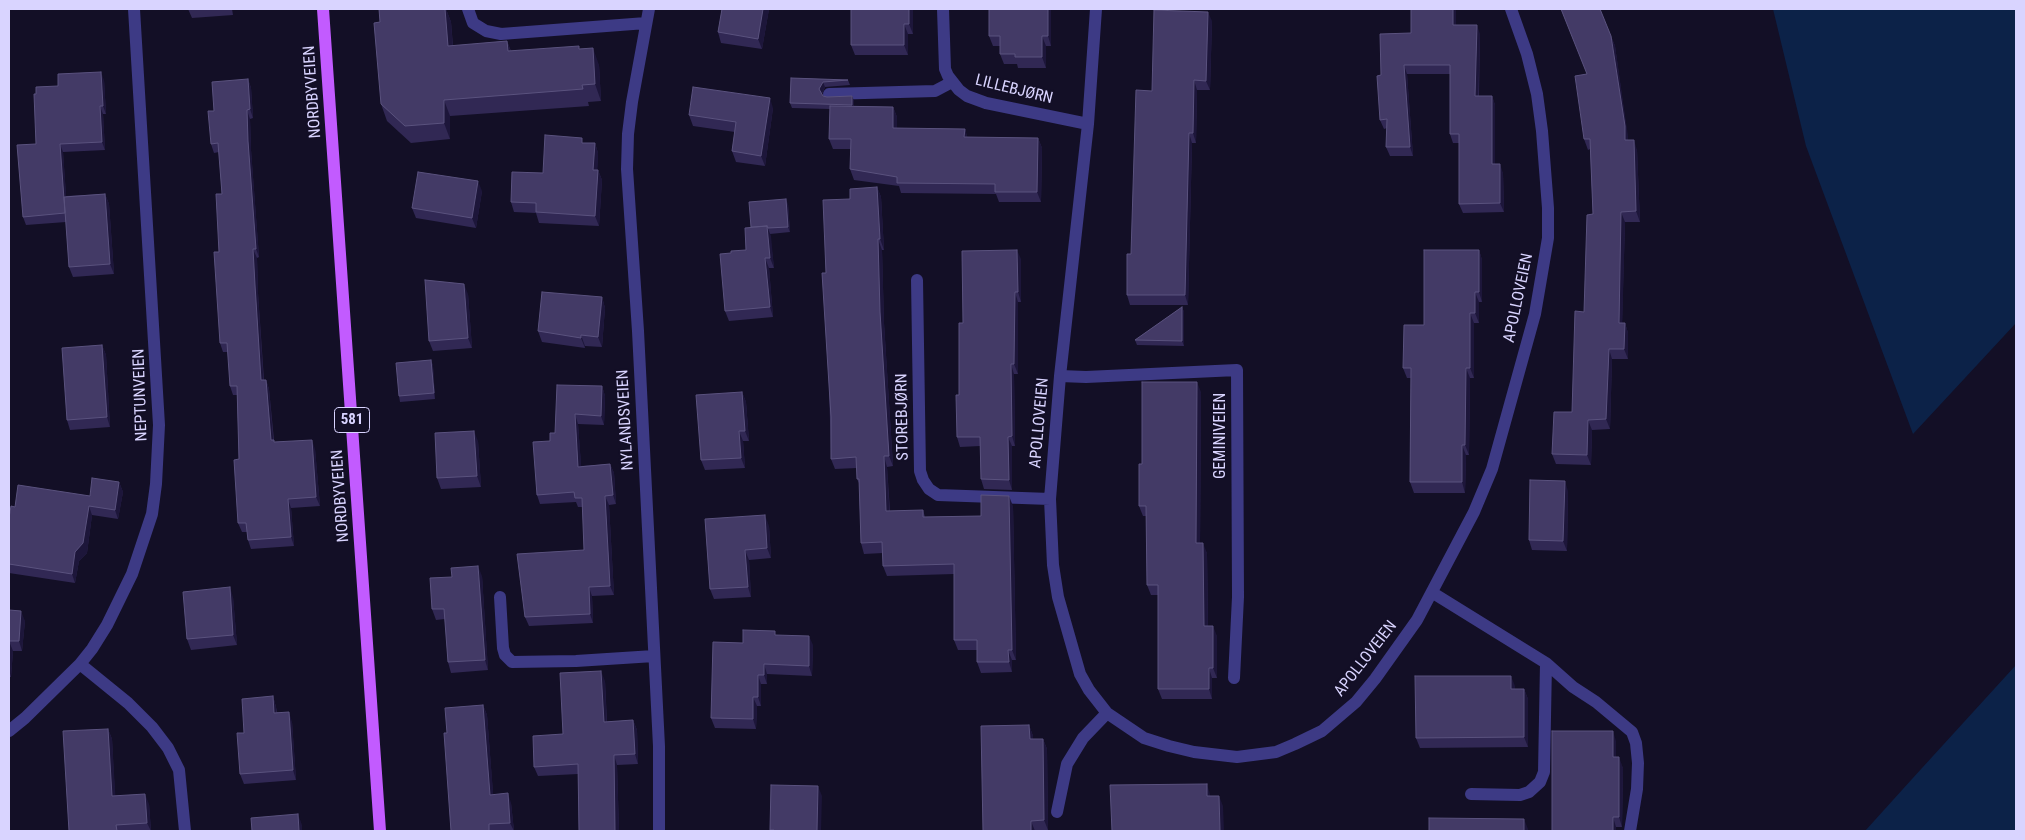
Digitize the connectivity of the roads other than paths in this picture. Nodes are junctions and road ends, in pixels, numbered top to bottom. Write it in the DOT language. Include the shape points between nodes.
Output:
graph roads {
  1 [pos="134,9"];
  2 [pos="323,9"];
  3 [pos="468,9"];
  4 [pos="649,9"];
  5 [pos="943,9"];
  6 [pos="1096,9"];
  7 [pos="1511,9"];
  8 [pos="646,23"];
  9 [pos="952,82"];
  10 [pos="829,94"];
  11 [pos="1088,124"];
  12 [pos="917,280"];
  13 [pos="1060,376"];
  14 [pos="1050,500"];
  15 [pos="1433,593"];
  16 [pos="500,597"];
  17 [pos="654,656"];
  18 [pos="1546,663"];
  19 [pos="80,664"];
  20 [pos="1234,678"];
  21 [pos="1107,713"];
  22 [pos="9,731"];
  23 [pos="1471,794"];
  24 [pos="1057,812"];
  25 [pos="185,831"];
  26 [pos="380,831"];
  27 [pos="659,831"];
  28 [pos="1630,831"];
  1 -- 19 [label="street, NEPTUNVEIEN" via="159,425 156,484 152,514 132,574 107,625"];
  2 -- 26 [label="main road, NORDBYVEIEN / 581"];
  3 -- 8 [label="street" via="473,23 486,31 501,34"];
  4 -- 8 [label="street, NYLANDSVEIEN"];
  5 -- 9 [label="street, LILLEBJØRN" via="945,69"];
  6 -- 11 [label="street, APOLLOVEIEN"];
  7 -- 15 [label="street, APOLLOVEIEN" via="1537,94 1548,238 1526,350 1492,470"];
  8 -- 17 [label="street, NYLANDSVEIEN" via="632,102 627,170"];
  9 -- 10 [label="street" via="935,91"];
  9 -- 11 [label="street, LILLEBJØRN" via="967,96 986,102"];
  11 -- 13 [label="street, APOLLOVEIEN"];
  12 -- 14 [label="street, STOREBJØRN" via="920,471 929,489 938,495"];
  13 -- 14 [label="street, APOLLOVEIEN"];
  13 -- 20 [label="street, GEMINIVEIEN" via="1237,370 1238,597"];
  14 -- 21 [label="street, APOLLOVEIEN" via="1058,597 1066,627 1080,674"];
  15 -- 18 [label="street"];
  15 -- 21 [label="street, APOLLOVEIEN" via="1397,649 1356,702 1322,731 1282,749 1237,757 1194,752 1144,738"];
  16 -- 17 [label="street" via="503,648 512,662"];
  17 -- 27 [label="street, NYLANDSVEIEN"];
  18 -- 23 [label="street" via="1544,772 1540,782 1520,795"];
  18 -- 28 [label="street" via="1632,732 1638,763"];
  19 -- 22 [label="street, NEPTUNVEIEN"];
  19 -- 25 [label="street" via="128,703 168,748 179,770"];
  21 -- 24 [label="street" via="1083,738 1067,764"];
}
